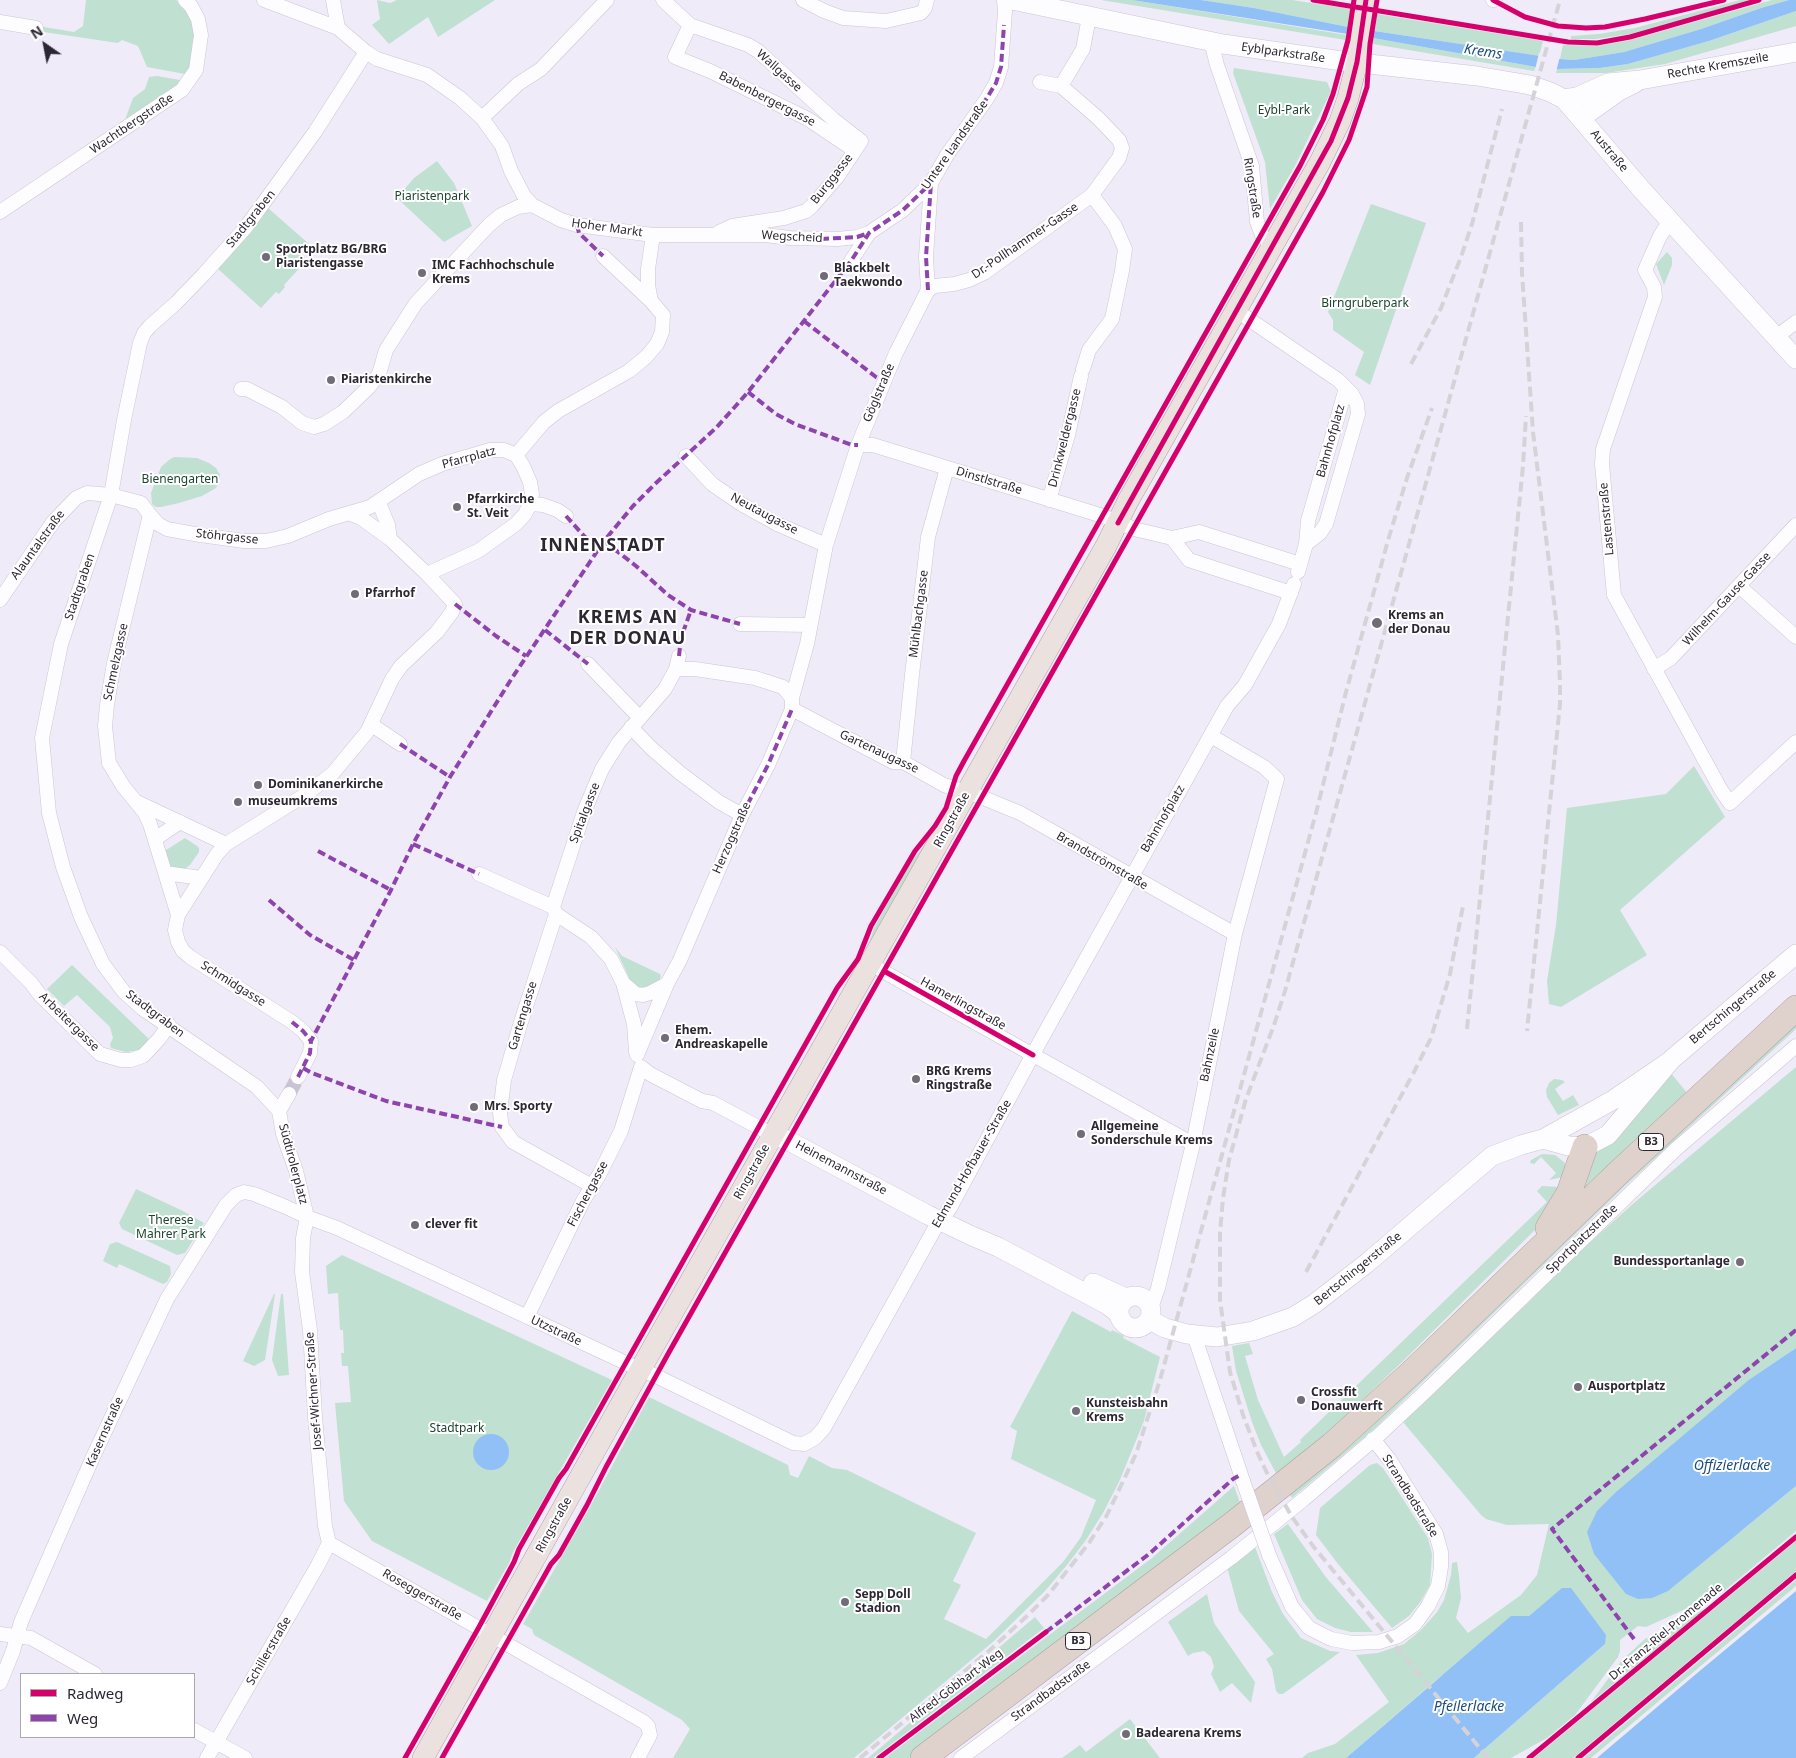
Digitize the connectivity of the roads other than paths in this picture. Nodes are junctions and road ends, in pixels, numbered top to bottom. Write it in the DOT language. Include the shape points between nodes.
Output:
graph roads {
  1 [pos="185,0"];
  2 [pos="264,0"];
  3 [pos="333,0"];
  4 [pos="607,0"];
  5 [pos="663,0"];
  6 [pos="803,0"];
  7 [pos="927,0"];
  8 [pos="1004,0"];
  9 [pos="1012,0"];
  10 [pos="1366,0"];
  11 [pos="1089,17"];
  12 [pos="0,22"];
  13 [pos="690,25"];
  14 [pos="36,28"];
  15 [pos="338,28"];
  16 [pos="1210,41"];
  17 [pos="366,52"];
  18 [pos="1358,52"];
  19 [pos="1796,52"];
  20 [pos="1640,80"];
  21 [pos="1040,82"];
  22 [pos="1061,86"];
  23 [pos="1564,99"];
  24 [pos="482,118"];
  25 [pos="1581,118"];
  26 [pos="858,146"];
  27 [pos="931,183"];
  28 [pos="1092,196"];
  29 [pos="532,205"];
  30 [pos="0,212"];
  31 [pos="1670,221"];
  32 [pos="869,233"];
  33 [pos="653,234"];
  34 [pos="714,235"];
  35 [pos="1272,248"];
  36 [pos="604,256"];
  37 [pos="851,261"];
  38 [pos="928,290"];
  39 [pos="650,301"];
  40 [pos="1237,311"];
  41 [pos="1796,322"];
  42 [pos="1776,337"];
  43 [pos="1796,359"];
  44 [pos="241,389"];
  45 [pos="858,445"];
  46 [pos="516,456"];
  47 [pos="686,456"];
  48 [pos="947,468"];
  49 [pos="111,494"];
  50 [pos="1049,500"];
  51 [pos="379,503"];
  52 [pos="530,504"];
  53 [pos="351,514"];
  54 [pos="150,515"];
  55 [pos="566,516"];
  56 [pos="1118,523"];
  57 [pos="1796,525"];
  58 [pos="1172,538"];
  59 [pos="390,539"];
  60 [pos="826,545"];
  61 [pos="427,574"];
  62 [pos="1296,579"];
  63 [pos="1739,586"];
  64 [pos="0,600"];
  65 [pos="740,624"];
  66 [pos="810,625"];
  67 [pos="1796,637"];
  68 [pos="678,663"];
  69 [pos="588,664"];
  70 [pos="1654,669"];
  71 [pos="792,704"];
  72 [pos="636,722"];
  73 [pos="372,725"];
  74 [pos="1211,736"];
  75 [pos="1796,742"];
  76 [pos="400,744"];
  77 [pos="903,762"];
  78 [pos="967,792"];
  79 [pos="137,802"];
  80 [pos="742,815"];
  81 [pos="180,822"];
  82 [pos="155,840"];
  83 [pos="226,844"];
  84 [pos="165,873"];
  85 [pos="479,874"];
  86 [pos="1131,877"];
  87 [pos="201,878"];
  88 [pos="554,911"];
  89 [pos="178,915"];
  90 [pos="1235,934"];
  91 [pos="0,952"];
  92 [pos="1796,954"];
  93 [pos="877,967"];
  94 [pos="623,983"];
  95 [pos="667,984"];
  96 [pos="1796,1008"];
  97 [pos="168,1025"];
  98 [pos="1796,1046"];
  99 [pos="1032,1055"];
  100 [pos="639,1061"];
  101 [pos="1670,1061"];
  102 [pos="298,1077"];
  103 [pos="1627,1091"];
  104 [pos="289,1094"];
  105 [pos="279,1111"];
  106 [pos="773,1135"];
  107 [pos="1543,1140"];
  108 [pos="1193,1144"];
  109 [pos="1585,1147"];
  110 [pos="592,1186"];
  111 [pos="236,1195"];
  112 [pos="307,1217"];
  113 [pos="941,1221"];
  114 [pos="303,1238"];
  115 [pos="1527,1261"];
  116 [pos="1122,1305"];
  117 [pos="1151,1314"];
  118 [pos="527,1317"];
  119 [pos="1194,1335"];
  120 [pos="641,1370"];
  121 [pos="1373,1440"];
  122 [pos="804,1444"];
  123 [pos="329,1543"];
  124 [pos="0,1634"];
  125 [pos="492,1636"];
  126 [pos="17,1637"];
  127 [pos="93,1673"];
  128 [pos="0,1683"];
  129 [pos="195,1731"];
  130 [pos="217,1742"];
  131 [pos="640,1754"];
  132 [pos="207,1758"];
  133 [pos="245,1758"];
  134 [pos="423,1758"];
  135 [pos="923,1758"];
  136 [pos="961,1758"];
  1 -- 30 [label="street, Wachtbergstraße" via="198,19 201,34 196,70 182,90"];
  2 -- 15 [label="street"];
  3 -- 15 [label="street"];
  4 -- 24 [label="street" via="541,69 518,84"];
  5 -- 13 [label="street, Wallgasse"];
  6 -- 7 [label="street" via="844,18 886,20 921,13"];
  8 -- 27 [label="street, Untere Landstraße" via="1001,67 996,83"];
  9 -- 11 [label="street"];
  10 -- 18 [label="main road"];
  11 -- 16 [label="street"];
  11 -- 22 [label="street" via="1082,49"];
  12 -- 14 [label="street"];
  13 -- 26 [label="street, Wallgasse" via="758,51"];
  13 -- 26 [label="street, Babenbergergasse" via="675,57 710,71"];
  15 -- 17 [label="street"];
  16 -- 18 [label="street, Eyblparkstraße"];
  16 -- 35 [label="street, Ringstraße" via="1252,166 1257,222"];
  17 -- 24 [label="street" via="427,76 460,98"];
  17 -- 49 [label="street, Stadtgraben" via="315,132 246,227 144,333"];
  18 -- 23 [label="street, Austraße" via="1438,71 1530,85"];
  18 -- 35 [label="main road" via="1340,121"];
  19 -- 20 [label="street, Rechte Kremszeile"];
  20 -- 23 [label="street, Rechte Kremszeile" via="1608,83 1577,97"];
  20 -- 25 [label="street, Rechte Kremszeile"];
  21 -- 22 [label="street"];
  22 -- 28 [label="street, Dr.-Pollhammer-Gasse" via="1098,118 1119,140 1122,148 1119,158"];
  23 -- 25 [label="street, Austraße"];
  24 -- 29 [label="street" via="502,146 517,185"];
  25 -- 31 [label="street, Austraße"];
  26 -- 34 [label="street, Burggasse" via="806,211 723,228"];
  27 -- 32 [label="street, Untere Landstraße" via="903,210"];
  27 -- 38 [label="street" via="926,257"];
  28 -- 38 [label="street, Dr.-Pollhammer-Gasse" via="984,273"];
  28 -- 50 [label="street, Drinkweldergasse" via="1115,226 1125,250 1122,272 1112,319 1089,350"];
  29 -- 33 [label="street, Hoher Markt" via="577,225"];
  29 -- 44 [label="street" via="518,207 489,225 416,303 386,350 379,374 343,412 314,427 302,423 282,407"];
  31 -- 42 [label="street, Austraße"];
  31 -- 70 [label="street, Lastenstraße" via="1646,270 1655,297 1603,449 1602,464 1614,595"];
  32 -- 34 [label="street, Wegscheid" via="838,239"];
  32 -- 37 [label="street, Untere Landstraße"];
  33 -- 34 [label="street, Hoher Markt"];
  33 -- 39 [label="street, Hoher Markt" via="648,269"];
  35 -- 40 [label="main road, Ringstraße"];
  36 -- 39 [label="street"];
  38 -- 45 [label="street, Göglstraße" via="896,353"];
  39 -- 46 [label="street" via="662,314 662,332 646,357 630,371 558,411 544,422"];
  40 -- 56 [label="main road, Ringstraße"];
  40 -- 62 [label="street, Bahnhofplatz" via="1346,388 1308,521 1306,544"];
  41 -- 42 [label="street"];
  42 -- 43 [label="street, Austraße"];
  45 -- 48 [label="street, Dinstlstraße" via="873,446"];
  45 -- 60 [label="street, Göglstraße"];
  46 -- 51 [label="street, Pfarrplatz" via="504,450 490,450 459,458 419,474"];
  46 -- 52 [label="street, Pfarrplatz" via="530,482"];
  47 -- 60 [label="street, Neutaugasse" via="712,484 741,504"];
  48 -- 50 [label="street, Dinstlstraße"];
  48 -- 77 [label="street, Mühlbachgasse" via="928,537"];
  49 -- 54 [label="street, Stöhrgasse" via="141,503"];
  49 -- 64 [label="street, Alauntalstraße" via="87,493 65,508"];
  49 -- 97 [label="street, Stadtgraben" via="61,644 42,738 46,788 63,867 103,964 124,992"];
  50 -- 56 [label="street, Dinstlstraße"];
  51 -- 53 [label="street, Pfarrplatz"];
  51 -- 59 [label="street"];
  52 -- 55 [label="street" via="543,505"];
  52 -- 61 [label="street" via="516,524 478,551"];
  53 -- 54 [label="street, Stöhrgasse" via="266,541 167,529"];
  53 -- 59 [label="street"];
  54 -- 79 [label="street, Schmelzgasse" via="114,663 105,726 109,763 122,786"];
  56 -- 58 [label="street"];
  56 -- 78 [label="main road, Ringstraße"];
  57 -- 63 [label="street, Wilhelm-Gause-Gasse"];
  58 -- 62 [label="street" via="1199,532"];
  58 -- 62 [label="street" via="1189,560"];
  59 -- 61 [label="street"];
  60 -- 66 [label="street, Göglstraße"];
  61 -- 73 [label="street" via="455,604 437,632 392,679"];
  62 -- 74 [label="street, Bahnhofplatz" via="1278,624 1245,685 1227,706"];
  63 -- 67 [label="street"];
  63 -- 70 [label="street, Wilhelm-Gause-Gasse" via="1671,658"];
  65 -- 66 [label="street"];
  66 -- 71 [label="street, Herzogstraße"];
  68 -- 71 [label="street, Gartenaugasse" via="695,670 772,682 783,687"];
  68 -- 72 [label="street, Spitalgasse" via="664,689"];
  69 -- 72 [label="street"];
  70 -- 75 [label="street, Lastenstraße" via="1730,803"];
  71 -- 77 [label="street, Gartenaugasse" via="881,756"];
  71 -- 80 [label="street, Herzogstraße" via="768,765"];
  72 -- 80 [label="street" via="651,748 719,802"];
  72 -- 88 [label="street, Spitalgasse" via="619,742 594,787 574,840"];
  73 -- 76 [label="street"];
  73 -- 83 [label="street" via="333,773 308,793"];
  74 -- 86 [label="street, Bahnhofplatz"];
  74 -- 90 [label="street, Bahnzeile" via="1264,767 1277,779"];
  77 -- 78 [label="street, Gartenaugasse" via="944,785"];
  78 -- 86 [label="street, Brandströmstraße" via="1020,814"];
  78 -- 93 [label="main road, Ringstraße"];
  79 -- 81 [label="street"];
  79 -- 82 [label="street" via="145,813"];
  80 -- 95 [label="street, Herzogstraße"];
  81 -- 82 [label="street"];
  81 -- 83 [label="street"];
  82 -- 84 [label="street"];
  83 -- 87 [label="street"];
  84 -- 87 [label="street"];
  84 -- 89 [label="street"];
  85 -- 88 [label="street"];
  86 -- 90 [label="street, Brandströmstraße"];
  86 -- 99 [label="street, Edmund-Hofbauer-Straße"];
  87 -- 89 [label="street"];
  88 -- 94 [label="street" via="601,947"];
  88 -- 110 [label="street, Gartengasse" via="508,1063 500,1113 502,1127 513,1142"];
  89 -- 102 [label="street, Schmidgasse" via="175,930 183,951 292,1022 311,1042 310,1053"];
  90 -- 108 [label="street, Bahnzeile"];
  91 -- 97 [label="street, Arbeitergasse" via="100,1054 121,1060 143,1056 160,1039"];
  92 -- 101 [label="street, Bertschingerstraße"];
  93 -- 99 [label="street, Hamerlingstraße"];
  93 -- 106 [label="main road, Ringstraße"];
  94 -- 95 [label="street" via="636,994 643,995"];
  94 -- 100 [label="street" via="634,1024"];
  95 -- 100 [label="street, Fischergasse"];
  96 -- 115 [label="highway, B3"];
  97 -- 105 [label="street, Stadtgraben" via="257,1087"];
  98 -- 121 [label="street, Sportplatzstraße" via="1676,1149"];
  99 -- 108 [label="street, Hamerlingstraße"];
  99 -- 113 [label="street, Edmund-Hofbauer-Straße"];
  100 -- 106 [label="street, Heinemannstraße" via="650,1074"];
  100 -- 110 [label="street, Fischergasse" via="621,1131"];
  101 -- 103 [label="street, Bertschingerstraße"];
  101 -- 109 [label="street, Bertschingerstraße" via="1614,1128"];
  103 -- 107 [label="street, Bertschingerstraße"];
  103 -- 109 [label="street, Bertschingerstraße" via="1596,1128"];
  104 -- 105 [label="street"];
  105 -- 112 [label="street, Südtirolerplatz"];
  106 -- 113 [label="street, Heinemannstraße"];
  106 -- 120 [label="main road, Ringstraße"];
  107 -- 109 [label="street, Bertschingerstraße"];
  107 -- 119 [label="street, Bertschingerstraße" via="1521,1144 1492,1156 1367,1263 1293,1317 1243,1333 1217,1337"];
  108 -- 117 [label="street, Bahnzeile"];
  109 -- 115 [label="highway" via="1569,1193"];
  110 -- 118 [label="street, Fischergasse"];
  111 -- 112 [label="street, Südtirolerplatz" via="244,1192 254,1194"];
  111 -- 126 [label="street, Kasernstraße" via="226,1205 167,1299 90,1465"];
  112 -- 114 [label="street, Südtirolerplatz"];
  112 -- 118 [label="street, Utzstraße"];
  113 -- 116 [label="street, Heinemannstraße" via="1012,1242 1112,1293"];
  113 -- 122 [label="street, Edmund-Hofbauer-Straße" via="824,1428"];
  114 -- 123 [label="street, Josef-Wichner-Straße" via="302,1272"];
  115 -- 135 [label="highway, B3" via="1390,1393 1302,1470"];
  116 -- 117 [label="street" via="1134,1296 1141,1297 1148,1301"];
  116 -- 117 [label="street" via="1120,1319 1129,1328 1141,1328"];
  117 -- 119 [label="street, Bertschingerstraße" via="1165,1328"];
  118 -- 120 [label="street, Utzstraße"];
  119 -- 121 [label="street, Strandbadstraße, bridge" via="1242,1481 1292,1607 1309,1628 1331,1639 1352,1643 1379,1642 1398,1636 1415,1624 1438,1586 1442,1567 1436,1534 1389,1459"];
  120 -- 122 [label="street, Utzstraße" via="793,1443"];
  120 -- 125 [label="main road, Ringstraße"];
  121 -- 136 [label="street, Strandbadstraße" via="1230,1558"];
  123 -- 125 [label="street, Roseggerstraße"];
  123 -- 130 [label="street, Schillerstraße"];
  124 -- 126 [label="street"];
  125 -- 131 [label="street, Roseggerstraße" via="644,1722 650,1735"];
  125 -- 134 [label="main road, Ringstraße"];
  126 -- 127 [label="street" via="30,1638"];
  126 -- 128 [label="street, Kasernstraße"];
  129 -- 130 [label="street"];
  130 -- 132 [label="street, Schillerstraße"];
  130 -- 133 [label="street"];
}
